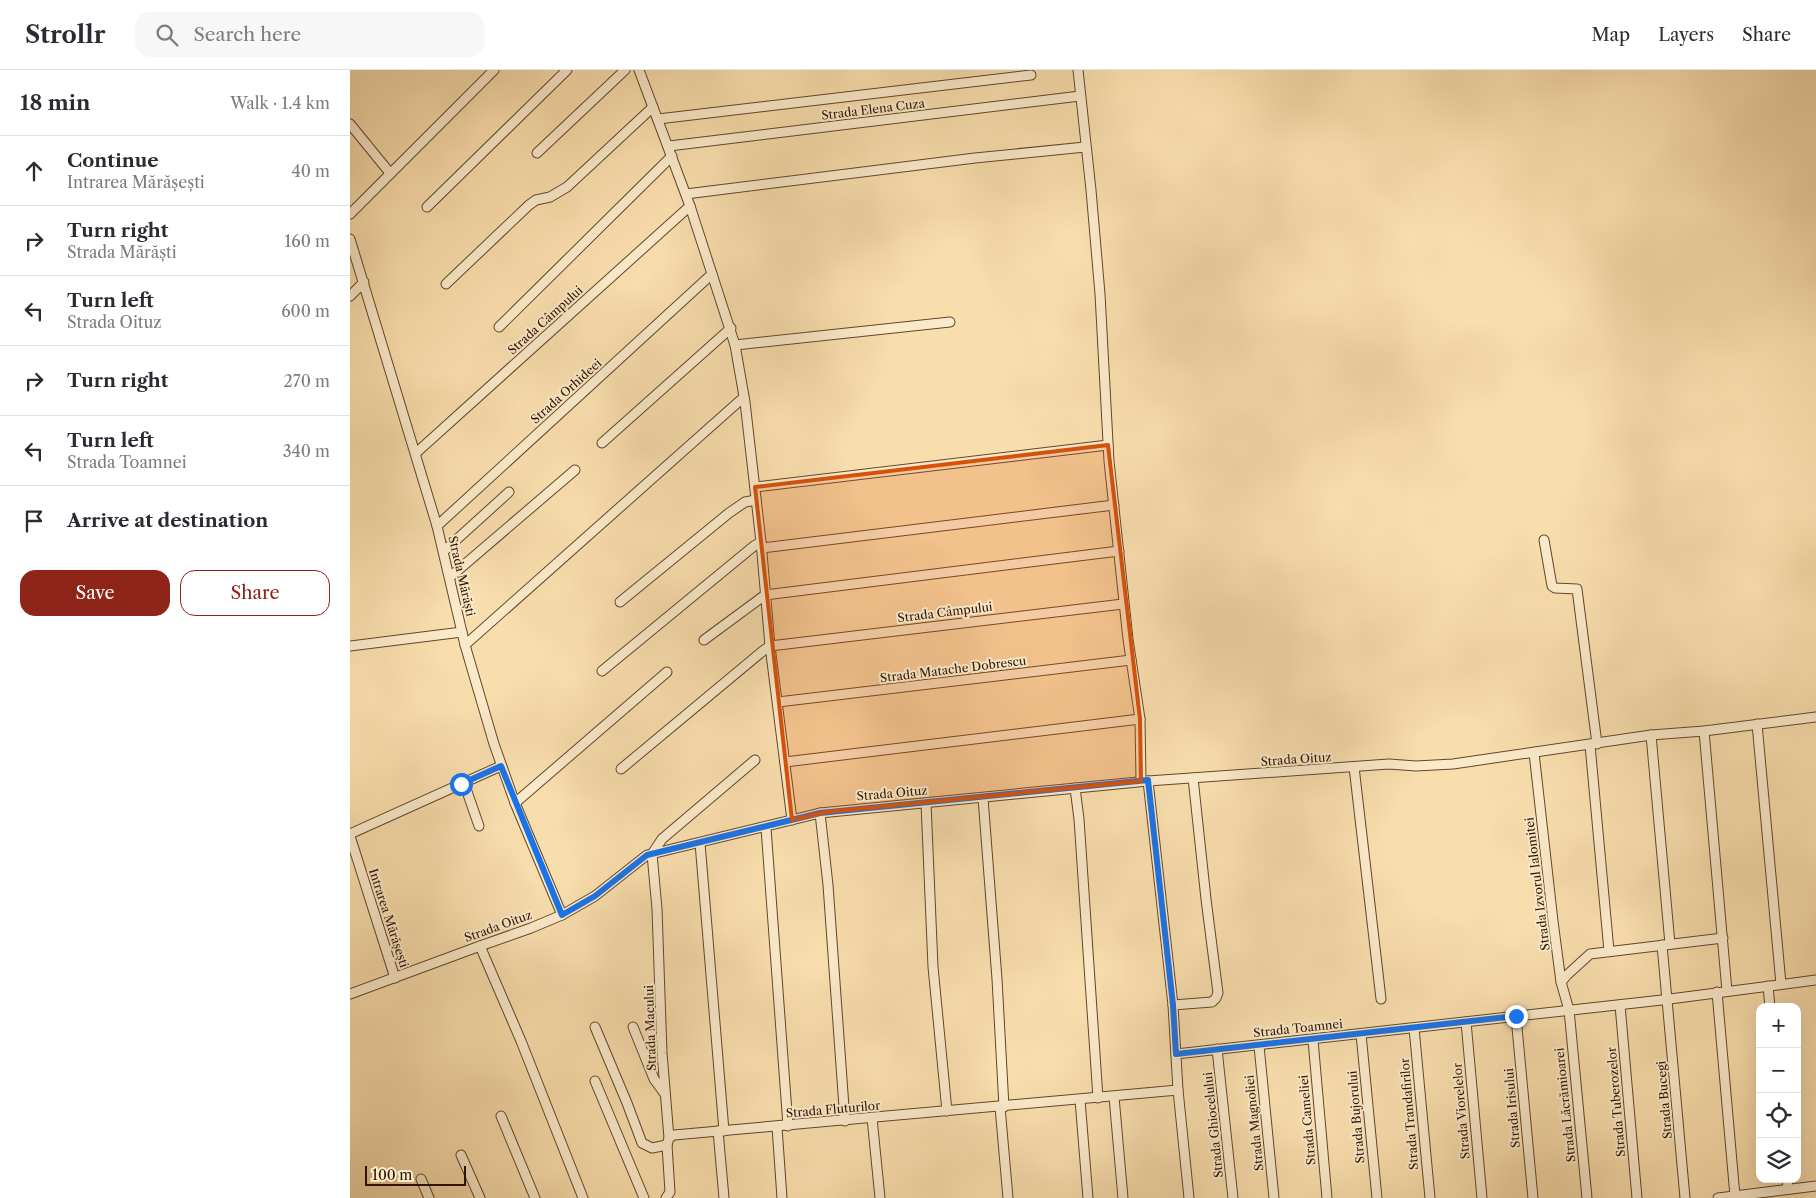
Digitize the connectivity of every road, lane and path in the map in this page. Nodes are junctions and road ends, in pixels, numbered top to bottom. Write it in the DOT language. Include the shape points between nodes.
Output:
graph roads {
  1 [pos="494,70"];
  2 [pos="567,70"];
  3 [pos="625,70"];
  4 [pos="639,70"];
  5 [pos="1078,70"];
  6 [pos="1031,75"];
  7 [pos="1080,96"];
  8 [pos="653,107"];
  9 [pos="658,119"];
  10 [pos="350,124"];
  11 [pos="669,146"];
  12 [pos="1085,147"];
  13 [pos="537,153"];
  14 [pos="672,156"];
  15 [pos="390,173"];
  16 [pos="686,194"];
  17 [pos="690,206"];
  18 [pos="427,207"];
  19 [pos="350,214"];
  20 [pos="350,239"];
  21 [pos="712,274"];
  22 [pos="364,282"];
  23 [pos="446,284"];
  24 [pos="350,296"];
  25 [pos="950,322"];
  26 [pos="499,327"];
  27 [pos="731,328"];
  28 [pos="735,345"];
  29 [pos="744,397"];
  30 [pos="602,443"];
  31 [pos="1108,445"];
  32 [pos="416,453"];
  33 [pos="575,470"];
  34 [pos="755,487"];
  35 [pos="509,492"];
  36 [pos="756,500"];
  37 [pos="1114,505"];
  38 [pos="437,526"];
  39 [pos="1544,540"];
  40 [pos="762,545"];
  41 [pos="444,551"];
  42 [pos="1119,552"];
  43 [pos="450,577"];
  44 [pos="765,595"];
  45 [pos="620,602"];
  46 [pos="1123,604"];
  47 [pos="462,632"];
  48 [pos="704,640"];
  49 [pos="466,644"];
  50 [pos="350,646"];
  51 [pos="770,646"];
  52 [pos="1131,660"];
  53 [pos="602,672"];
  54 [pos="668,672"];
  55 [pos="778,702"];
  56 [pos="1816,716"];
  57 [pos="1140,719"];
  58 [pos="1757,724"];
  59 [pos="1704,731"];
  60 [pos="1651,735"];
  61 [pos="1594,744"];
  62 [pos="1534,753"];
  63 [pos="755,760"];
  64 [pos="785,762"];
  65 [pos="501,766"];
  66 [pos="1354,767"];
  67 [pos="621,769"];
  68 [pos="1193,778"];
  69 [pos="1144,781"];
  70 [pos="464,783"];
  71 [pos="1075,788"];
  72 [pos="983,798"];
  73 [pos="515,803"];
  74 [pos="926,803"];
  75 [pos="820,813"];
  76 [pos="792,820"];
  77 [pos="479,826"];
  78 [pos="766,828"];
  79 [pos="350,835"];
  80 [pos="700,843"];
  81 [pos="652,854"];
  82 [pos="562,915"];
  83 [pos="1723,938"];
  84 [pos="1666,945"];
  85 [pos="480,946"];
  86 [pos="1609,951"];
  87 [pos="395,978"];
  88 [pos="1816,980"];
  89 [pos="1562,982"];
  90 [pos="1781,984"];
  91 [pos="1768,986"];
  92 [pos="1727,991"];
  93 [pos="1718,992"];
  94 [pos="350,994"];
  95 [pos="1381,999"];
  96 [pos="1665,1000"];
  97 [pos="1770,1003"];
  98 [pos="1173,1005"];
  99 [pos="1620,1005"];
  100 [pos="1568,1010"];
  101 [pos="1516,1016"];
  102 [pos="1466,1022"];
  103 [pos="595,1027"];
  104 [pos="633,1027"];
  105 [pos="1414,1028"];
  106 [pos="1361,1034"];
  107 [pos="1313,1040"];
  108 [pos="1259,1046"];
  109 [pos="1217,1049"];
  110 [pos="1176,1054"];
  111 [pos="595,1081"];
  112 [pos="1178,1090"];
  113 [pos="665,1094"];
  114 [pos="1114,1097"];
  115 [pos="1098,1098"];
  116 [pos="1080,1100"];
  117 [pos="1002,1107"];
  118 [pos="946,1111"];
  119 [pos="501,1116"];
  120 [pos="872,1118"];
  121 [pos="845,1121"];
  122 [pos="788,1126"];
  123 [pos="777,1127"];
  124 [pos="721,1131"];
  125 [pos="668,1142"];
  126 [pos="461,1155"];
  127 [pos="421,1179"];
  128 [pos="1787,1183"];
  129 [pos="1816,1186"];
  130 [pos="1788,1189"];
  131 [pos="1735,1196"];
  132 [pos="669,1197"];
  133 [pos="429,1198"];
  134 [pos="480,1198"];
  135 [pos="534,1198"];
  136 [pos="583,1198"];
  137 [pos="644,1198"];
  138 [pos="724,1198"];
  139 [pos="782,1198"];
  140 [pos="880,1198"];
  141 [pos="1008,1198"];
  142 [pos="1088,1198"];
  143 [pos="1123,1198"];
  144 [pos="1189,1198"];
  145 [pos="1233,1198"];
  146 [pos="1274,1198"];
  147 [pos="1327,1198"];
  148 [pos="1377,1198"];
  149 [pos="1430,1198"];
  150 [pos="1482,1198"];
  151 [pos="1532,1198"];
  152 [pos="1587,1198"];
  153 [pos="1637,1198"];
  154 [pos="1686,1198"];
  155 [pos="1718,1198"];
  1 -- 15 [label="street"];
  2 -- 18 [label="street"];
  3 -- 13 [label="street"];
  4 -- 8 [label="street"];
  5 -- 7 [label="street"];
  6 -- 9 [label="street"];
  7 -- 11 [label="street, Strada Elena Cuza"];
  7 -- 12 [label="street"];
  8 -- 9 [label="street"];
  8 -- 23 [label="street" via="567,187 529,205"];
  9 -- 11 [label="street"];
  10 -- 15 [label="street"];
  11 -- 14 [label="street"];
  12 -- 16 [label="street"];
  12 -- 31 [label="street" via="1100,294"];
  14 -- 16 [label="street"];
  14 -- 26 [label="street"];
  15 -- 19 [label="street"];
  16 -- 17 [label="street"];
  17 -- 21 [label="street"];
  17 -- 32 [label="street, Strada Câmpului"];
  20 -- 22 [label="street, Strada Mărăști"];
  21 -- 27 [label="street"];
  21 -- 38 [label="street, Strada Orhideei"];
  22 -- 24 [label="street"];
  22 -- 32 [label="street, Strada Mărăști"];
  25 -- 28 [label="street"];
  27 -- 28 [label="street"];
  27 -- 30 [label="street"];
  28 -- 29 [label="street"];
  29 -- 34 [label="street"];
  29 -- 49 [label="street"];
  31 -- 34 [label="street"];
  31 -- 37 [label="street"];
  32 -- 38 [label="street, Strada Mărăști"];
  33 -- 43 [label="street"];
  34 -- 36 [label="street"];
  35 -- 41 [label="street"];
  36 -- 40 [label="street"];
  36 -- 45 [label="street" via="745,502 728,513"];
  37 -- 40 [label="street"];
  37 -- 42 [label="street"];
  38 -- 41 [label="street, Strada Mărăști"];
  39 -- 61 [label="street" via="1552,586 1577,589"];
  40 -- 44 [label="street"];
  40 -- 53 [label="street" via="754,546"];
  41 -- 43 [label="street, Strada Mărăști"];
  42 -- 44 [label="street"];
  42 -- 46 [label="street"];
  43 -- 47 [label="street, Strada Mărăști"];
  44 -- 48 [label="street"];
  44 -- 51 [label="street"];
  46 -- 51 [label="street, Strada Câmpului"];
  46 -- 52 [label="street"];
  47 -- 49 [label="street, Strada Mărăști"];
  47 -- 50 [label="street"];
  49 -- 65 [label="street, Strada Mărăști"];
  51 -- 55 [label="street"];
  51 -- 67 [label="street"];
  52 -- 55 [label="street, Strada Matache Dobrescu"];
  52 -- 57 [label="street"];
  54 -- 73 [label="street"];
  55 -- 64 [label="street"];
  56 -- 58 [label="street, Strada Oituz"];
  57 -- 64 [label="street"];
  57 -- 69 [label="street"];
  58 -- 59 [label="street, Strada Oituz"];
  58 -- 90 [label="street"];
  59 -- 60 [label="street, Strada Oituz"];
  59 -- 83 [label="street"];
  60 -- 61 [label="street, Strada Oituz"];
  60 -- 84 [label="street, Strada Bucegi"];
  61 -- 62 [label="street, Strada Oituz"];
  61 -- 86 [label="street"];
  62 -- 66 [label="street, Strada Oituz" via="1454,764"];
  62 -- 89 [label="street, Strada Izvorul Ialomitei"];
  63 -- 81 [label="street" via="662,839"];
  64 -- 76 [label="street"];
  65 -- 70 [label="street, Intrarea Mărășești"];
  65 -- 73 [label="street, Strada Mărăști"];
  66 -- 68 [label="street, Strada Oituz"];
  66 -- 95 [label="street"];
  68 -- 69 [label="street, Strada Oituz"];
  68 -- 98 [label="street" via="1218,993 1212,1002"];
  69 -- 71 [label="street, Strada Oituz"];
  69 -- 98 [label="street"];
  70 -- 77 [label="street"];
  70 -- 79 [label="street, Intrarea Mărășești"];
  71 -- 72 [label="street, Strada Oituz"];
  71 -- 115 [label="street"];
  72 -- 74 [label="street, Strada Oituz"];
  72 -- 117 [label="street" via="997,979"];
  73 -- 82 [label="street, Strada Mărăști"];
  74 -- 75 [label="street, Strada Oituz"];
  74 -- 118 [label="street" via="932,967"];
  75 -- 76 [label="street, Strada Oituz"];
  75 -- 121 [label="street"];
  76 -- 78 [label="street, Strada Oituz"];
  78 -- 80 [label="street, Strada Oituz"];
  78 -- 122 [label="street"];
  79 -- 87 [label="street, Intrarea Mărășești"];
  80 -- 81 [label="street, Strada Oituz"];
  80 -- 124 [label="street"];
  81 -- 82 [label="street, Strada Oituz" via="640,859 581,905"];
  81 -- 113 [label="street, Strada Macului"];
  82 -- 85 [label="street, Strada Oituz"];
  83 -- 84 [label="street"];
  83 -- 92 [label="street"];
  84 -- 86 [label="street"];
  84 -- 96 [label="street, Strada Bucegi"];
  85 -- 87 [label="street, Strada Oituz"];
  85 -- 136 [label="street"];
  86 -- 89 [label="street" via="1590,954"];
  87 -- 94 [label="street, Strada Oituz"];
  88 -- 90 [label="street, Strada Toamnei"];
  89 -- 100 [label="street, Strada Izvorul Ialomitei"];
  90 -- 91 [label="street, Strada Toamnei"];
  91 -- 92 [label="street, Strada Toamnei"];
  91 -- 97 [label="street"];
  92 -- 93 [label="street, Strada Toamnei"];
  93 -- 96 [label="street, Strada Toamnei"];
  93 -- 131 [label="street"];
  96 -- 99 [label="street, Strada Toamnei"];
  96 -- 154 [label="street, Strada Bucegi"];
  98 -- 110 [label="street"];
  99 -- 100 [label="street, Strada Toamnei"];
  99 -- 153 [label="street, Strada Tuberozelor"];
  100 -- 101 [label="street, Strada Toamnei"];
  100 -- 152 [label="street, Strada Lăcrămioarei"];
  101 -- 102 [label="street, Strada Toamnei"];
  101 -- 151 [label="street, Strada Irisului"];
  102 -- 105 [label="street, Strada Toamnei"];
  102 -- 150 [label="street, Strada Viorelelor"];
  103 -- 125 [label="street, Strada Fluturilor" via="642,1143 652,1148"];
  104 -- 113 [label="street" via="654,1079"];
  105 -- 106 [label="street, Strada Toamnei"];
  105 -- 149 [label="street, Strada Trandafirilor"];
  106 -- 107 [label="street, Strada Toamnei"];
  106 -- 148 [label="street, Strada Bujorului"];
  107 -- 108 [label="street, Strada Toamnei"];
  107 -- 147 [label="street, Strada Cameliei"];
  108 -- 109 [label="street, Strada Toamnei"];
  108 -- 146 [label="street, Strada Magnoliei"];
  109 -- 110 [label="street, Strada Toamnei"];
  109 -- 145 [label="street, Strada Ghiocelului"];
  110 -- 112 [label="street"];
  111 -- 137 [label="street"];
  112 -- 114 [label="street, Strada Fluturilor"];
  112 -- 144 [label="street"];
  113 -- 125 [label="street, Strada Macului"];
  114 -- 115 [label="street, Strada Fluturilor"];
  114 -- 143 [label="street"];
  115 -- 116 [label="street, Strada Fluturilor"];
  116 -- 117 [label="street, Strada Fluturilor"];
  116 -- 142 [label="street"];
  117 -- 118 [label="street, Strada Fluturilor"];
  117 -- 141 [label="street"];
  118 -- 120 [label="street, Strada Fluturilor"];
  119 -- 135 [label="street"];
  120 -- 121 [label="street, Strada Fluturilor"];
  120 -- 140 [label="street"];
  121 -- 122 [label="street, Strada Fluturilor"];
  122 -- 123 [label="street, Strada Fluturilor"];
  123 -- 124 [label="street, Strada Fluturilor"];
  123 -- 139 [label="street"];
  124 -- 125 [label="street, Strada Fluturilor" via="674,1135"];
  124 -- 138 [label="street"];
  125 -- 132 [label="street, Strada Macului"];
  126 -- 134 [label="street"];
  127 -- 133 [label="street"];
  128 -- 130 [label="street"];
  129 -- 130 [label="street"];
  130 -- 131 [label="street"];
  131 -- 155 [label="street"];
}
